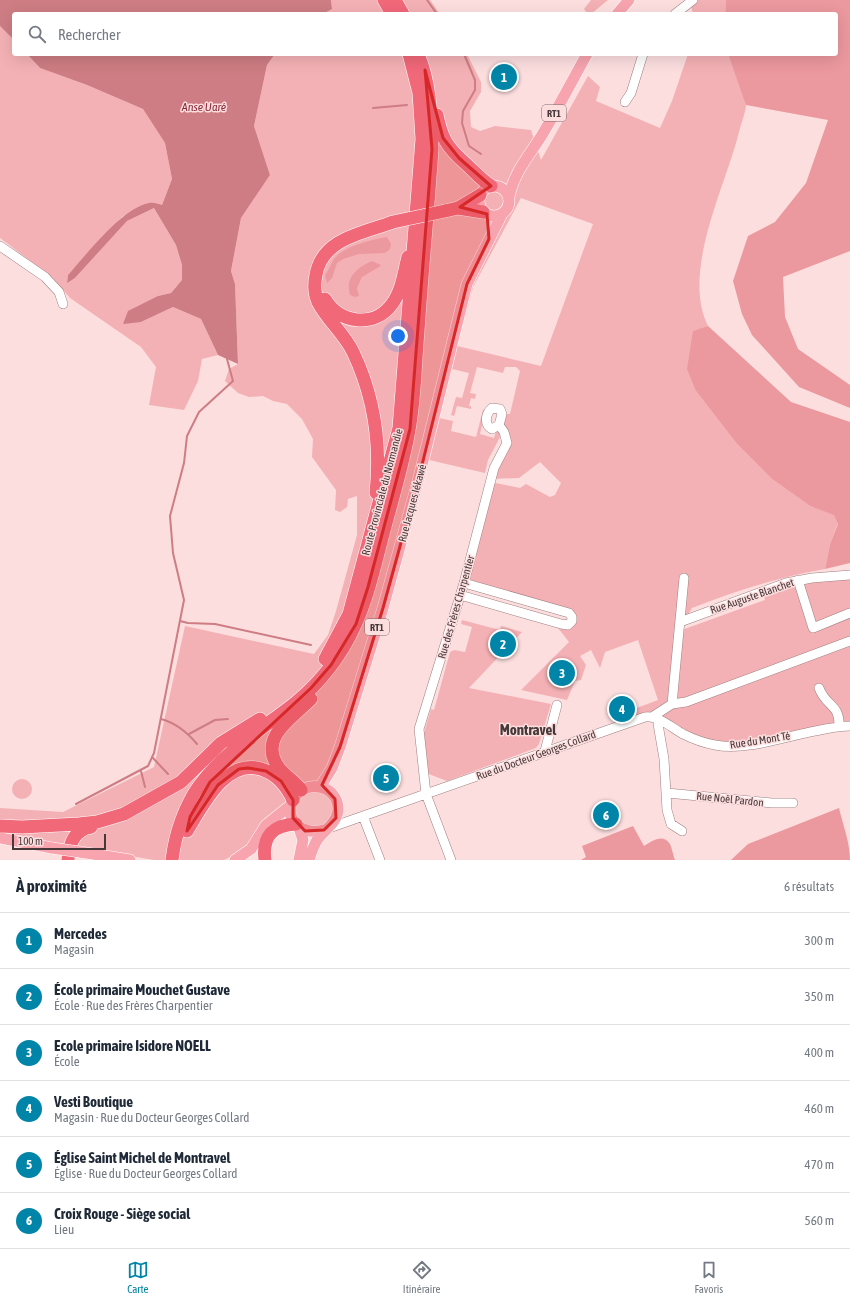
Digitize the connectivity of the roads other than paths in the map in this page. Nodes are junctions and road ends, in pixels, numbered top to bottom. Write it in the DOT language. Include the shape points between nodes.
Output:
graph roads {
  1 [pos="384,0"];
  2 [pos="395,0"];
  3 [pos="629,0"];
  4 [pos="693,0"];
  5 [pos="391,12"];
  6 [pos="402,12"];
  7 [pos="619,12"];
  8 [pos="678,12"];
  9 [pos="410,56"];
  10 [pos="419,56"];
  11 [pos="586,56"];
  12 [pos="642,56"];
  13 [pos="425,70"];
  14 [pos="625,102"];
  15 [pos="518,170"];
  16 [pos="494,186"];
  17 [pos="480,195"];
  18 [pos="509,197"];
  19 [pos="452,209"];
  20 [pos="485,213"];
  21 [pos="502,214"];
  22 [pos="394,222"];
  23 [pos="415,234"];
  24 [pos="489,239"];
  25 [pos="0,246"];
  26 [pos="63,304"];
  27 [pos="499,425"];
  28 [pos="367,550"];
  29 [pos="850,575"];
  30 [pos="684,578"];
  31 [pos="798,580"];
  32 [pos="464,583"];
  33 [pos="460,595"];
  34 [pos="850,613"];
  35 [pos="680,622"];
  36 [pos="850,642"];
  37 [pos="345,644"];
  38 [pos="819,688"];
  39 [pos="672,704"];
  40 [pos="557,705"];
  41 [pos="283,711"];
  42 [pos="260,719"];
  43 [pos="656,719"];
  44 [pos="839,726"];
  45 [pos="850,726"];
  46 [pos="545,751"];
  47 [pos="332,768"];
  48 [pos="320,786"];
  49 [pos="667,793"];
  50 [pos="332,794"];
  51 [pos="426,794"];
  52 [pos="295,798"];
  53 [pos="793,803"];
  54 [pos="337,806"];
  55 [pos="124,814"];
  56 [pos="359,817"];
  57 [pos="0,826"];
  58 [pos="298,826"];
  59 [pos="326,829"];
  60 [pos="187,831"];
  61 [pos="682,831"];
  62 [pos="0,838"];
  63 [pos="87,855"];
  64 [pos="68,860"];
  65 [pos="130,860"];
  66 [pos="164,860"];
  67 [pos="172,860"];
  68 [pos="181,860"];
  69 [pos="236,860"];
  70 [pos="265,860"];
  71 [pos="299,860"];
  72 [pos="309,860"];
  73 [pos="380,860"];
  74 [pos="451,860"];
  1 -- 5 [label="highway"];
  2 -- 6 [label="highway"];
  3 -- 7 [label="main road"];
  4 -- 8 [label="street"];
  9 -- 23 [label="highway, Route Provinciale du Normandie" via="419,93 422,139"];
  10 -- 13 [label="highway, Route Provinciale du Normandie"];
  11 -- 15 [label="main road, RT1" via="541,136"];
  12 -- 14 [label="street" via="636,81"];
  13 -- 16 [label="highway" via="443,138 481,180"];
  13 -- 37 [label="highway, Route Provinciale du Normandie" via="431,111 432,149 410,429 382,540 356,624"];
  15 -- 16 [label="main road, RT1"];
  15 -- 18 [label="main road, RT1" via="511,184"];
  16 -- 17 [label="main road" via="484,189"];
  16 -- 18 [label="main road" via="505,190"];
  17 -- 19 [label="highway"];
  17 -- 20 [label="main road" via="479,204"];
  18 -- 21 [label="main road" via="508,207"];
  19 -- 20 [label="highway"];
  19 -- 22 [label="highway, bridge"];
  20 -- 21 [label="main road" via="492,216"];
  20 -- 24 [label="main road"];
  21 -- 24 [label="main road, Rue Jacques Iékawé / RT1"];
  22 -- 23 [label="highway" via="337,250 323,271 320,279 324,297 328,304 345,317 354,321 367,320 383,314 392,304 398,294"];
  22 -- 28 [label="highway" via="349,236 335,244 321,260 314,283 318,302 352,350 364,378 371,404 378,474"];
  23 -- 28 [label="highway, Route Provinciale du Normandie" via="399,428"];
  24 -- 47 [label="main road, Rue Jacques Iékawé / RT1" via="467,284 418,481 383,608"];
  25 -- 26 [label="street" via="45,277 59,292"];
  27 -- 32 [label="street, Rue des Frères Charpentier" via="507,443 494,468"];
  28 -- 42 [label="highway, Route Provinciale du Normandie" via="349,614 327,657 296,691"];
  29 -- 31 [label="street, Rue Auguste Blanchet"];
  30 -- 35 [label="street"];
  31 -- 34 [label="street" via="813,628"];
  31 -- 35 [label="street, Rue Auguste Blanchet"];
  32 -- 33 [label="street, Rue des Frères Charpentier"];
  32 -- 33 [label="street" via="568,613 572,617 572,622 568,625 561,624"];
  33 -- 51 [label="street, Rue des Frères Charpentier" via="419,729"];
  35 -- 39 [label="street"];
  36 -- 39 [label="street, Rue du Docteur Georges Collard" via="686,702"];
  37 -- 41 [label="highway" via="322,677"];
  37 -- 52 [label="highway" via="328,681 278,731 273,740 275,762 282,772 295,782"];
  38 -- 44 [label="street" via="822,696 837,710"];
  39 -- 43 [label="street, Rue du Docteur Georges Collard"];
  40 -- 46 [label="street"];
  41 -- 60 [label="highway" via="210,782 190,817"];
  41 -- 67 [label="highway" via="238,746 216,766 200,786 189,803 180,826"];
  42 -- 55 [label="highway" via="221,743 181,782"];
  42 -- 66 [label="highway, Route Provinciale du Normandie" via="215,757 197,778 174,820"];
  43 -- 44 [label="street, Rue du Mont Té" via="704,743 730,747"];
  43 -- 46 [label="street, Rue du Docteur Georges Collard" via="645,717"];
  43 -- 49 [label="street" via="664,759"];
  44 -- 45 [label="street, Rue du Mont Té"];
  46 -- 51 [label="street, Rue du Docteur Georges Collard"];
  47 -- 48 [label="main road, Rue Jacques Iékawé / RT1"];
  47 -- 50 [label="main road, Rue Jacques Iékawé / RT1"];
  48 -- 50 [label="main road"];
  48 -- 52 [label="main road" via="311,786"];
  49 -- 53 [label="street, Rue Noël Pardon"];
  49 -- 61 [label="street" via="667,810 672,824"];
  50 -- 54 [label="main road"];
  51 -- 56 [label="street, Rue du Docteur Georges Collard"];
  51 -- 74 [label="street, Rue des Frères Charpentier"];
  52 -- 58 [label="main road" via="291,812"];
  52 -- 60 [label="highway" via="282,781 266,771 257,768 239,769 218,785"];
  52 -- 69 [label="main road" via="266,825 251,848"];
  54 -- 56 [label="street" via="342,811"];
  54 -- 59 [label="main road" via="336,818"];
  55 -- 57 [label="highway" via="79,824"];
  55 -- 64 [label="highway" via="113,821 83,828 77,832 73,837"];
  56 -- 59 [label="street, Rue du Docteur Georges Collard"];
  56 -- 73 [label="street"];
  58 -- 59 [label="main road" via="311,832"];
  58 -- 70 [label="highway" via="279,826 271,832 265,847"];
  58 -- 71 [label="main road" via="303,840"];
  59 -- 72 [label="main road" via="312,849"];
  60 -- 68 [label="highway"];
  62 -- 63 [label="main road, bridge"];
  63 -- 65 [label="main road"];
}
